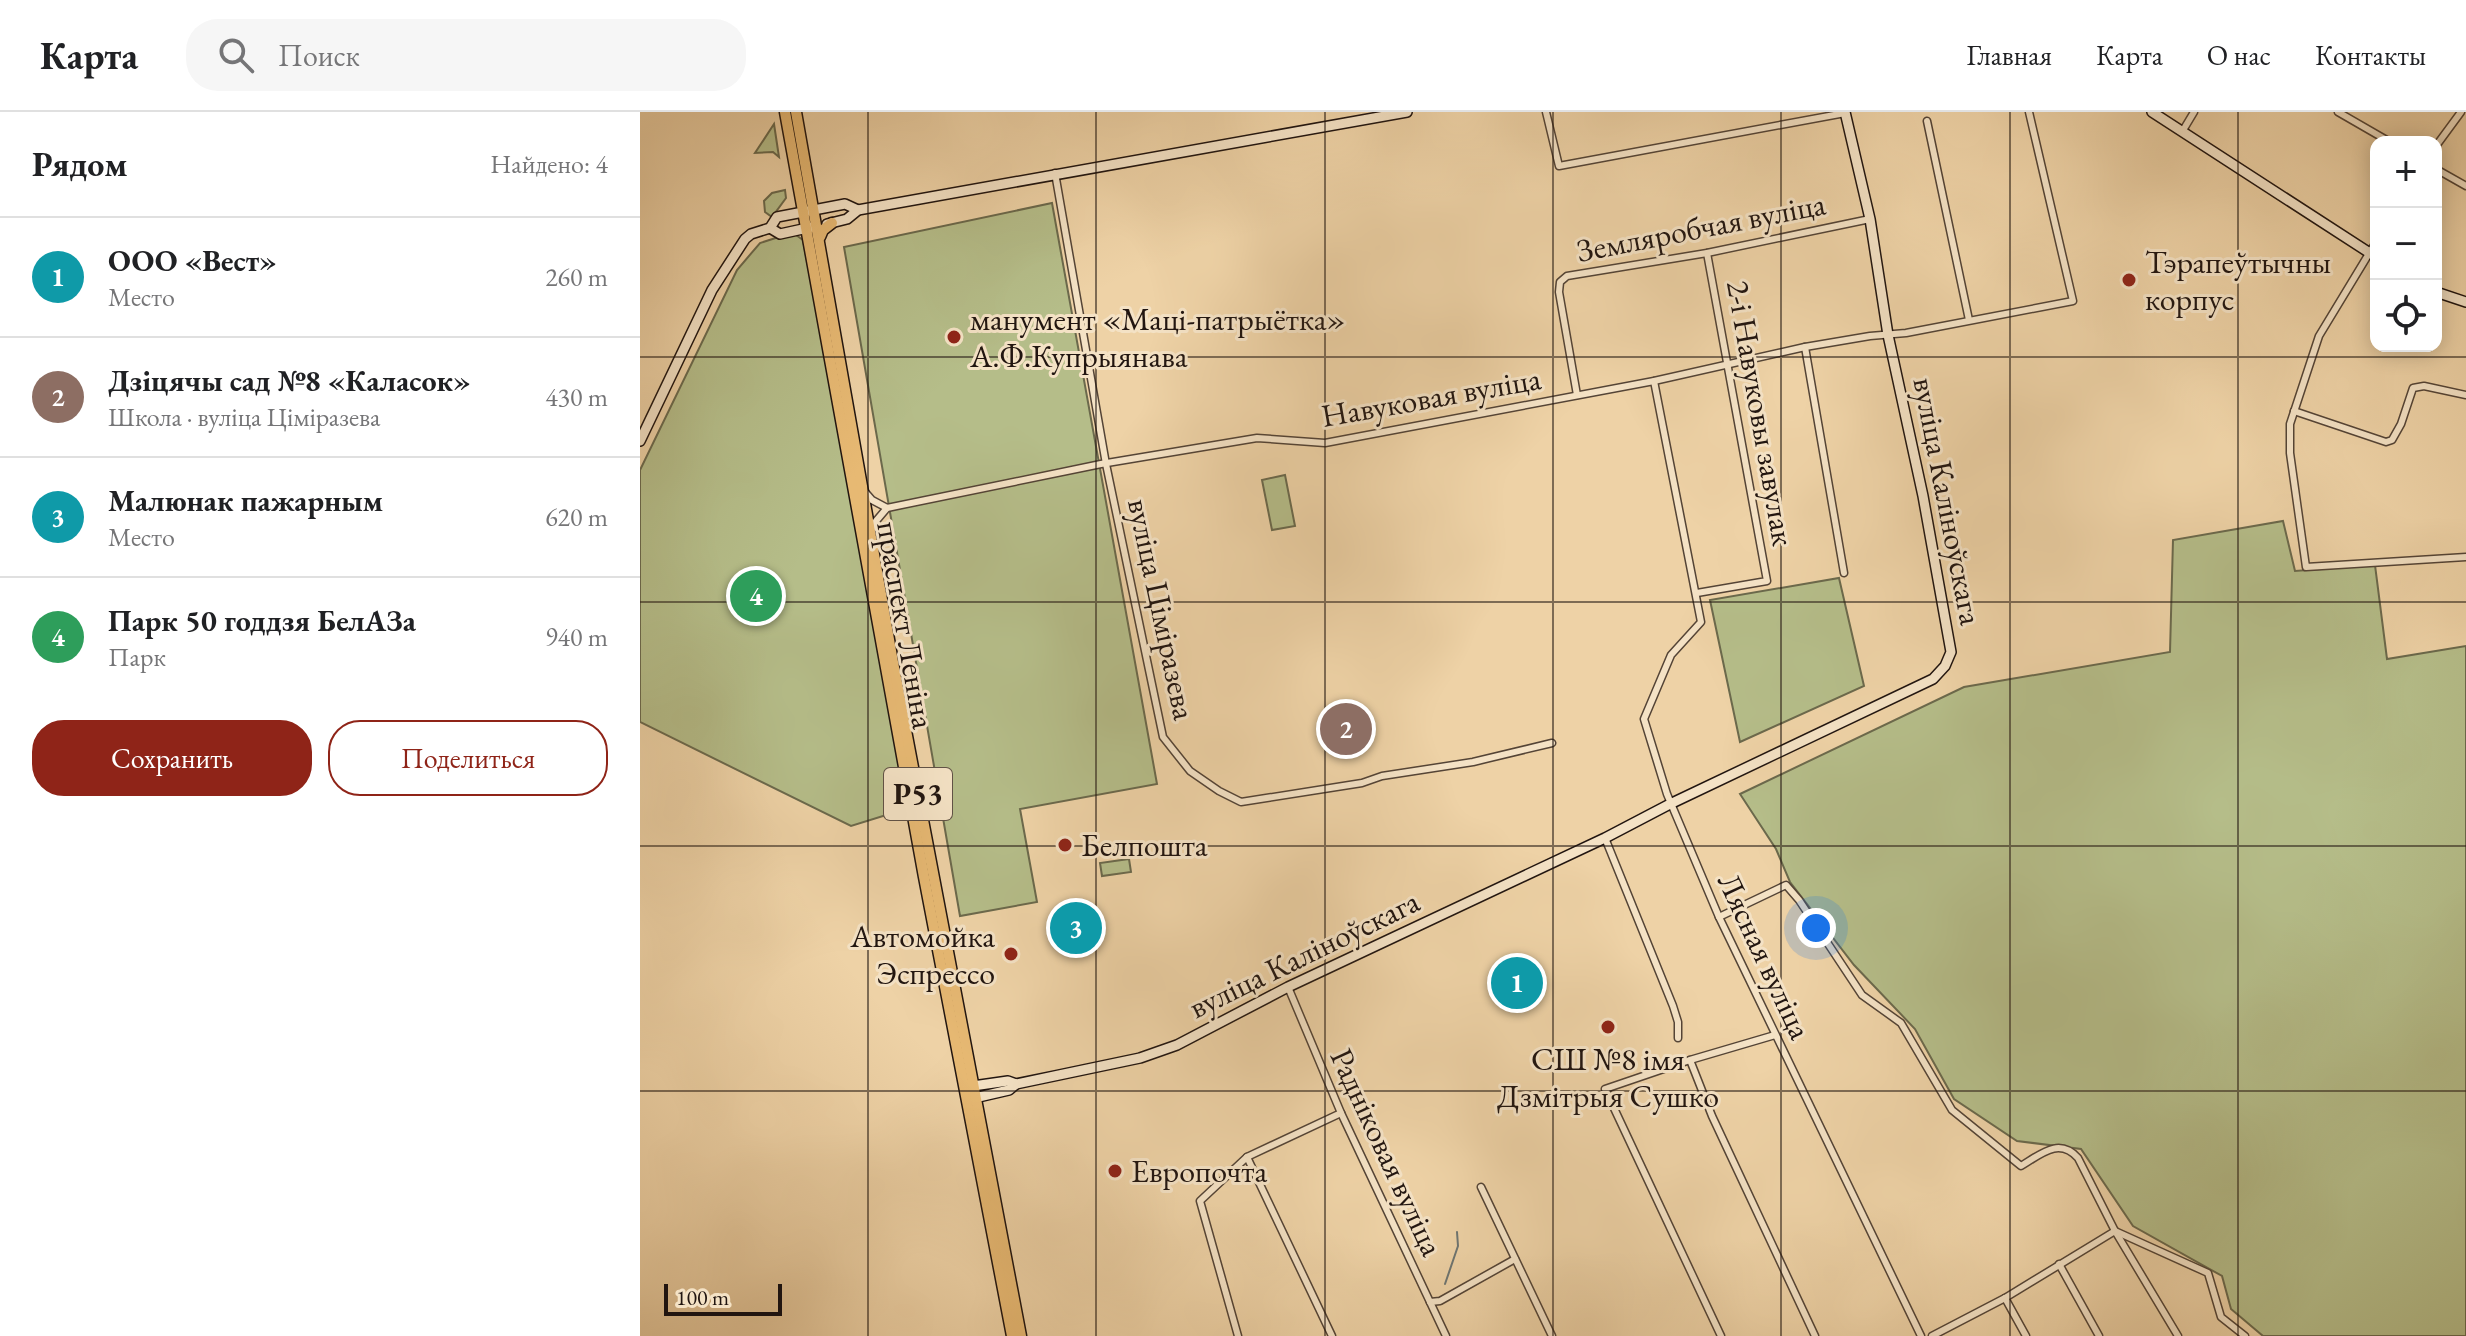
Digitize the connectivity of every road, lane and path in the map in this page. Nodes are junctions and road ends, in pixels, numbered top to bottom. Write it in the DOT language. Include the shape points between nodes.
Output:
graph roads {
  1 [pos="785,112"];
  2 [pos="796,112"];
  3 [pos="1407,112"];
  4 [pos="1546,112"];
  5 [pos="2029,112"];
  6 [pos="2152,112"];
  7 [pos="2194,112"];
  8 [pos="2338,112"];
  9 [pos="2461,112"];
  10 [pos="1845,113"];
  11 [pos="1927,121"];
  12 [pos="2182,132"];
  13 [pos="2380,136"];
  14 [pos="2442,138"];
  15 [pos="2442,172"];
  16 [pos="1055,173"];
  17 [pos="2466,186"];
  18 [pos="858,210"];
  19 [pos="810,211"];
  20 [pos="1870,219"];
  21 [pos="832,223"];
  22 [pos="813,227"];
  23 [pos="770,228"];
  24 [pos="820,239"];
  25 [pos="1707,253"];
  26 [pos="2370,253"];
  27 [pos="2370,260"];
  28 [pos="2442,294"];
  29 [pos="2466,302"];
  30 [pos="1969,320"];
  31 [pos="1888,335"];
  32 [pos="1805,347"];
  33 [pos="1728,365"];
  34 [pos="1654,381"];
  35 [pos="1577,395"];
  36 [pos="2466,395"];
  37 [pos="2294,411"];
  38 [pos="640,441"];
  39 [pos="1106,464"];
  40 [pos="864,491"];
  41 [pos="887,508"];
  42 [pos="871,532"];
  43 [pos="2466,557"];
  44 [pos="1844,573"];
  45 [pos="1697,593"];
  46 [pos="1552,743"];
  47 [pos="1670,804"];
  48 [pos="1605,838"];
  49 [pos="1719,917"];
  50 [pos="1288,987"];
  51 [pos="1775,1035"];
  52 [pos="1678,1038"];
  53 [pos="1690,1060"];
  54 [pos="1016,1084"];
  55 [pos="970,1086"];
  56 [pos="972,1099"];
  57 [pos="1341,1113"];
  58 [pos="1247,1157"];
  59 [pos="1481,1187"];
  60 [pos="2115,1231"];
  61 [pos="1515,1259"];
  62 [pos="2059,1264"];
  63 [pos="2005,1298"];
  64 [pos="1430,1302"];
  65 [pos="1012,1336"];
  66 [pos="1021,1336"];
  67 [pos="1238,1336"];
  68 [pos="1332,1336"];
  69 [pos="1446,1336"];
  70 [pos="1552,1336"];
  71 [pos="1721,1336"];
  72 [pos="1815,1336"];
  73 [pos="1921,1336"];
  74 [pos="1932,1336"];
  75 [pos="2026,1336"];
  76 [pos="2099,1336"];
  77 [pos="2178,1336"];
  78 [pos="2245,1336"];
  1 -- 19 [label="main road, праспект Леніна / Р53"];
  2 -- 19 [label="main road, праспект Леніна / Р53"];
  3 -- 16 [label="street"];
  4 -- 10 [label="street" via="1559,166"];
  5 -- 30 [label="street, Навуковая вуліца" via="2073,301"];
  6 -- 12 [label="street"];
  7 -- 12 [label="street"];
  8 -- 13 [label="street"];
  9 -- 14 [label="street"];
  10 -- 20 [label="street, вуліца Каліноўскага"];
  11 -- 30 [label="street"];
  12 -- 26 [label="street"];
  15 -- 17 [label="street"];
  16 -- 18 [label="street"];
  16 -- 39 [label="street, вуліца Ціміразева"];
  18 -- 19 [label="street" via="845,204"];
  18 -- 21 [label="street"];
  19 -- 22 [label="main road, праспект Леніна / Р53"];
  19 -- 23 [label="street" via="777,217"];
  20 -- 25 [label="street, Земляробчая вуліца"];
  20 -- 31 [label="street, вуліца Каліноўскага"];
  21 -- 22 [label="street"];
  21 -- 24 [label="main road"];
  22 -- 23 [label="street" via="780,234"];
  22 -- 24 [label="main road, праспект Леніна / Р53"];
  22 -- 55 [label="main road, праспект Леніна / Р53" via="924,877"];
  23 -- 38 [label="street" via="751,234 737,248"];
  24 -- 40 [label="main road, праспект Леніна / Р53"];
  25 -- 33 [label="street, 2-і Навуковы завулак"];
  25 -- 35 [label="street, Земляробчая вуліца" via="1567,276 1560,282"];
  27 -- 37 [label="street" via="2319,336"];
  28 -- 29 [label="street"];
  30 -- 31 [label="street, Навуковая вуліца"];
  31 -- 32 [label="street, Навуковая вуліца"];
  31 -- 47 [label="street, вуліца Каліноўскага" via="1951,652 1945,666 1933,679"];
  32 -- 33 [label="street, Навуковая вуліца"];
  32 -- 44 [label="street"];
  33 -- 34 [label="street, Навуковая вуліца"];
  33 -- 45 [label="street, 2-і Навуковы завулак" via="1767,581"];
  34 -- 35 [label="street, Навуковая вуліца"];
  34 -- 45 [label="street"];
  35 -- 39 [label="street, Навуковая вуліца" via="1325,443 1257,438"];
  36 -- 37 [label="street" via="2413,388 2401,424 2386,442"];
  37 -- 43 [label="street" via="2290,453 2306,567"];
  39 -- 41 [label="street, Навуковая вуліца"];
  39 -- 46 [label="street, вуліца Ціміразева" via="1163,737 1190,771 1219,791 1241,802"];
  40 -- 41 [label="street"];
  40 -- 42 [label="main road, праспект Леніна / Р53"];
  41 -- 42 [label="street"];
  42 -- 55 [label="main road, праспект Леніна / Р53"];
  45 -- 47 [label="street, Лясная вуліца" via="1701,622 1671,655 1644,719"];
  47 -- 48 [label="street, вуліца Каліноўскага"];
  47 -- 49 [label="street, Лясная вуліца"];
  48 -- 50 [label="street, вуліца Каліноўскага"];
  48 -- 52 [label="street" via="1673,1006"];
  49 -- 51 [label="street, Лясная вуліца"];
  49 -- 60 [label="street" via="1786,885 1862,995 1901,1023 1952,1110 2021,1166 2057,1147 2070,1149"];
  50 -- 54 [label="street, вуліца Каліноўскага" via="1156,1053"];
  50 -- 57 [label="street, Радніковая вуліца"];
  51 -- 53 [label="street"];
  51 -- 73 [label="street, Лясная вуліца"];
  53 -- 71 [label="street" via="1605,1089"];
  53 -- 72 [label="street"];
  54 -- 55 [label="street, вуліца Каліноўскага"];
  54 -- 56 [label="street, вуліца Каліноўскага"];
  55 -- 56 [label="main road, праспект Леніна / Р53"];
  56 -- 65 [label="main road, праспект Леніна / Р53"];
  56 -- 66 [label="main road, праспект Леніна / Р53"];
  57 -- 58 [label="street"];
  57 -- 64 [label="street, Радніковая вуліца"];
  58 -- 67 [label="street" via="1200,1201"];
  58 -- 68 [label="street"];
  59 -- 61 [label="street"];
  60 -- 62 [label="street"];
  60 -- 77 [label="street"];
  60 -- 78 [label="street" via="2208,1273 2221,1317"];
  61 -- 64 [label="street"];
  61 -- 70 [label="street"];
  62 -- 63 [label="street"];
  62 -- 76 [label="street"];
  63 -- 74 [label="street"];
  63 -- 75 [label="street"];
  64 -- 69 [label="street, Радніковая вуліца"];
}
